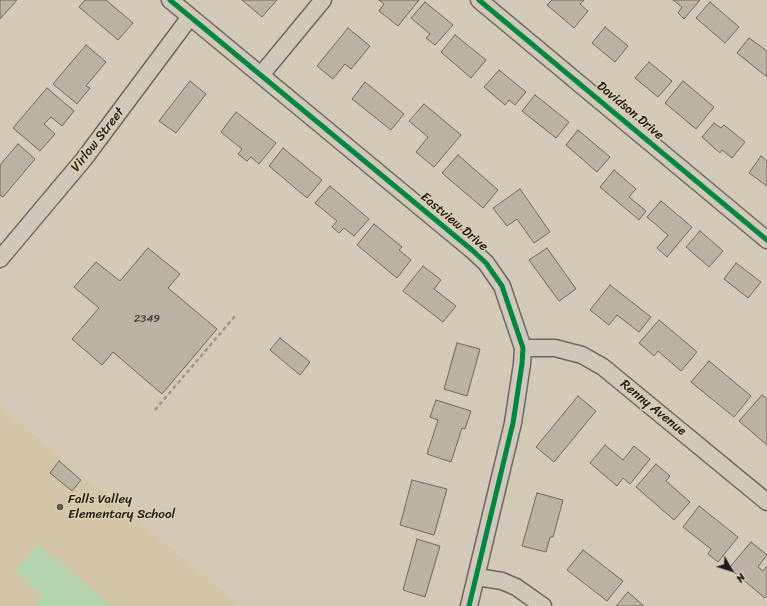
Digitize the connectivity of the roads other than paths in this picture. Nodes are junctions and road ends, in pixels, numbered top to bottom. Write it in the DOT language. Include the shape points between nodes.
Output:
graph roads {
  1 [pos="170,0"];
  2 [pos="323,0"];
  3 [pos="480,0"];
  4 [pos="190,17"];
  5 [pos="261,76"];
  6 [pos="767,240"];
  7 [pos="0,259"];
  8 [pos="523,348"];
  9 [pos="767,502"];
  10 [pos="477,577"];
  11 [pos="469,606"];
  12 [pos="543,606"];
  1 -- 4 [label="street, Eastview Drive"];
  2 -- 5 [label="street"];
  3 -- 6 [label="street, Davidson Drive"];
  4 -- 5 [label="street, Eastview Drive"];
  4 -- 7 [label="street, Virlow Street" via="84,159"];
  5 -- 8 [label="street, Eastview Drive" via="486,264 502,286"];
  8 -- 9 [label="street, Renny Avenue" via="555,348 582,355 603,367"];
  8 -- 10 [label="street, Eastview Drive" via="513,423"];
  10 -- 11 [label="street, Eastview Drive"];
  10 -- 12 [label="street" via="502,581 516,587"];
}
